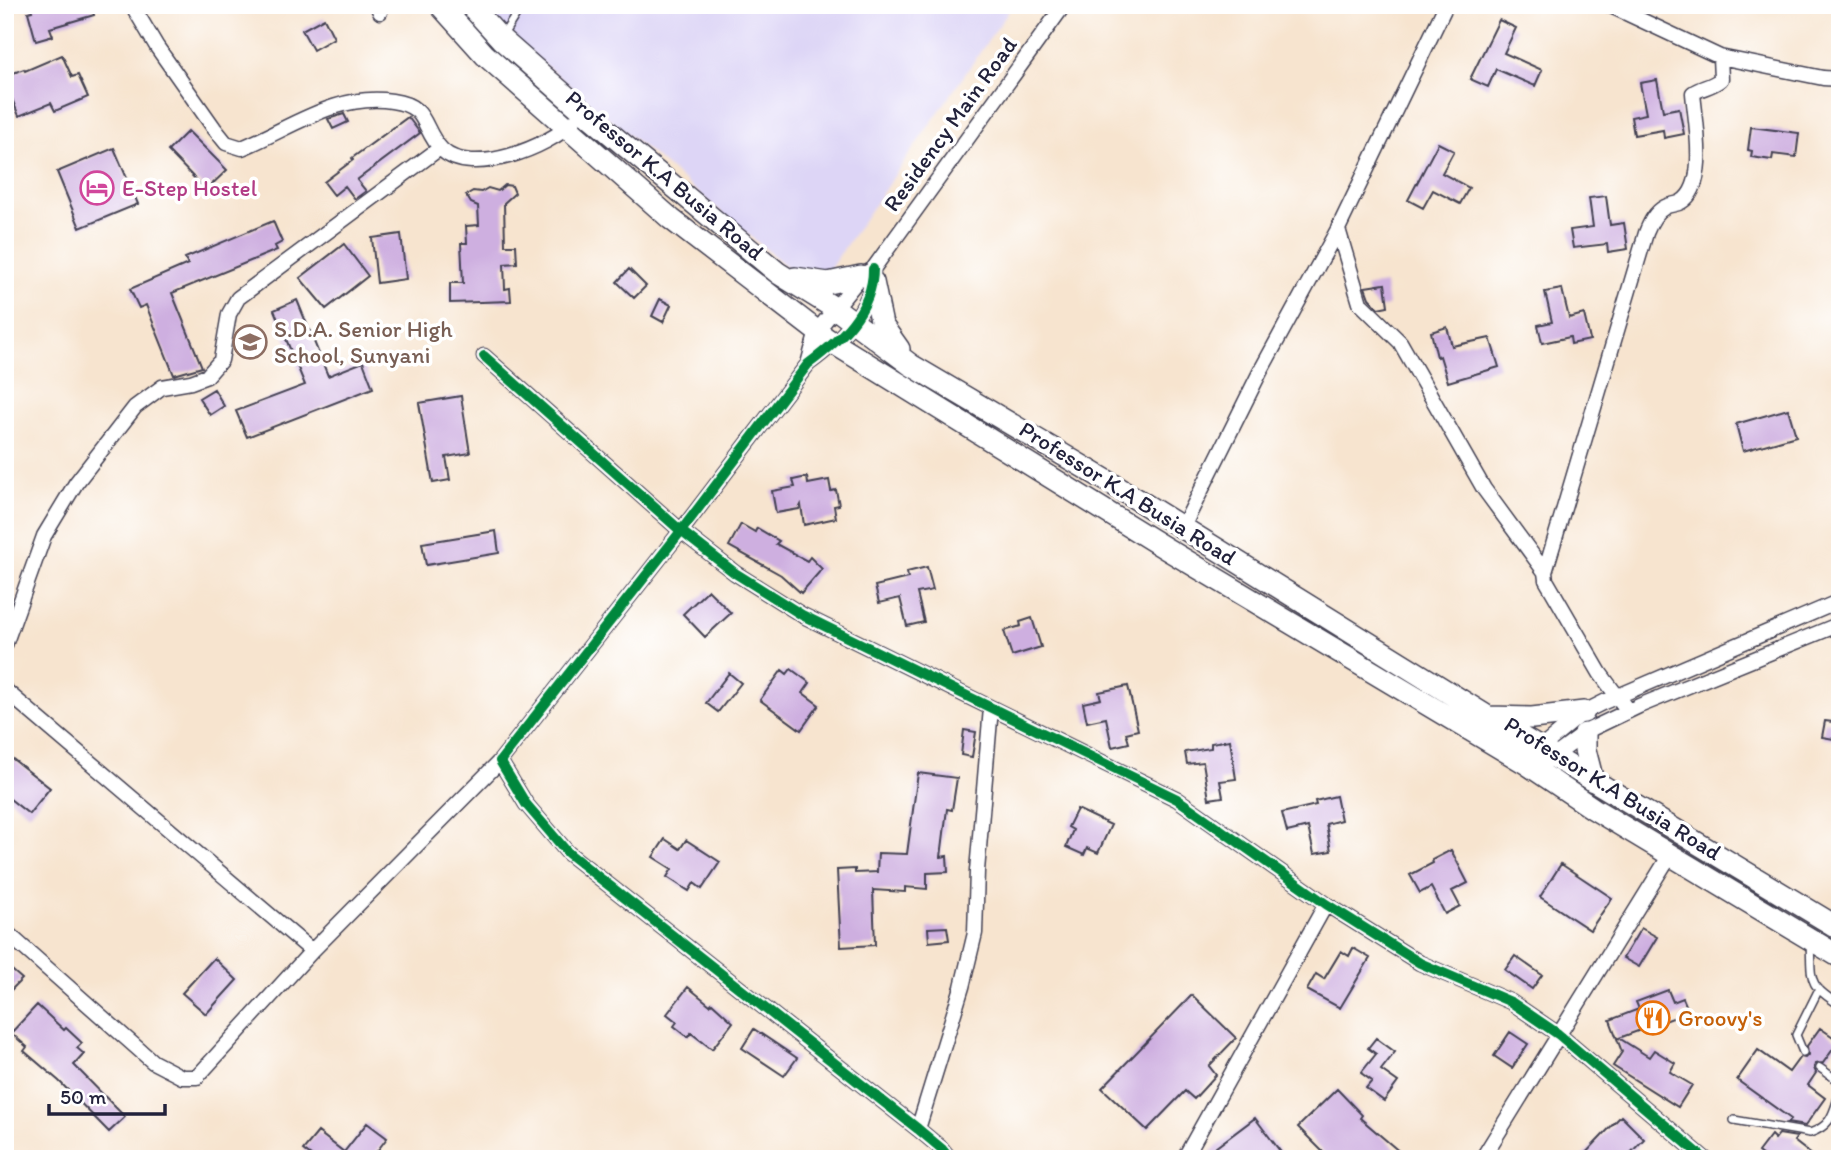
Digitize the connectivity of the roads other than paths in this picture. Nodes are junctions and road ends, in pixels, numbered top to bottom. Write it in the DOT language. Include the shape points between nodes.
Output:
graph roads {
  1 [pos="132,5"];
  2 [pos="440,5"];
  3 [pos="470,5"];
  4 [pos="522,5"];
  5 [pos="1064,5"];
  6 [pos="1446,5"];
  7 [pos="1609,5"];
  8 [pos="501,39"];
  9 [pos="1720,57"];
  10 [pos="1840,79"];
  11 [pos="555,86"];
  12 [pos="540,104"];
  13 [pos="583,111"];
  14 [pos="567,128"];
  15 [pos="440,148"];
  16 [pos="1338,229"];
  17 [pos="778,274"];
  18 [pos="869,276"];
  19 [pos="835,309"];
  20 [pos="854,323"];
  21 [pos="826,337"];
  22 [pos="484,356"];
  23 [pos="808,364"];
  24 [pos="911,365"];
  25 [pos="1182,529"];
  26 [pos="681,531"];
  27 [pos="1545,572"];
  28 [pos="1840,601"];
  29 [pos="1840,624"];
  30 [pos="5,645"];
  31 [pos="5,690"];
  32 [pos="1617,696"];
  33 [pos="990,708"];
  34 [pos="1628,711"];
  35 [pos="1584,712"];
  36 [pos="1488,716"];
  37 [pos="1586,733"];
  38 [pos="1539,760"];
  39 [pos="500,761"];
  40 [pos="1593,780"];
  41 [pos="1670,855"];
  42 [pos="1326,904"];
  43 [pos="1840,929"];
  44 [pos="5,931"];
  45 [pos="1810,939"];
  46 [pos="312,951"];
  47 [pos="1840,957"];
  48 [pos="1818,991"];
  49 [pos="1840,1004"];
  50 [pos="1558,1034"];
  51 [pos="1803,1052"];
  52 [pos="1820,1068"];
  53 [pos="1840,1082"];
  54 [pos="1840,1092"];
  55 [pos="1734,1120"];
  56 [pos="918,1129"];
  57 [pos="950,1159"];
  58 [pos="1184,1159"];
  59 [pos="1482,1159"];
  60 [pos="1705,1159"];
  1 -- 15 [label="street" via="226,143 242,148 314,113 374,100 416,109"];
  2 -- 12 [label="main road, Professor K.A Busia Road" via="485,55"];
  3 -- 8 [label="main road, Professor K.A Busia Road"];
  4 -- 8 [label="lane"];
  5 -- 18 [label="street, Residency Main Road"];
  6 -- 16 [label="street"];
  7 -- 9 [label="street"];
  8 -- 11 [label="main road, Professor K.A Busia Road"];
  9 -- 10 [label="street"];
  9 -- 27 [label="street" via="1721,79 1693,93 1698,155 1694,186 1682,201 1664,207 1651,219"];
  11 -- 12 [label="main road"];
  11 -- 13 [label="main road, Professor K.A Busia Road"];
  12 -- 14 [label="main road, Professor K.A Busia Road"];
  13 -- 14 [label="street"];
  13 -- 17 [label="main road, Professor K.A Busia Road"];
  14 -- 15 [label="street" via="500,159 454,159"];
  14 -- 21 [label="main road, Professor K.A Busia Road" via="671,219"];
  15 -- 30 [label="street" via="238,298 229,314 221,360 207,376 162,387 135,407 76,483 44,536"];
  16 -- 25 [label="street"];
  16 -- 27 [label="street" via="1360,303 1399,342 1484,489"];
  17 -- 18 [label="main road" via="828,284"];
  17 -- 19 [label="main road, Professor K.A Busia Road"];
  18 -- 19 [label="street"];
  18 -- 20 [label="street"];
  18 -- 24 [label="main road" via="882,325"];
  19 -- 20 [label="main road, Professor K.A Busia Road"];
  19 -- 21 [label="street"];
  20 -- 21 [label="street"];
  20 -- 24 [label="main road, Professor K.A Busia Road"];
  21 -- 23 [label="street"];
  21 -- 23 [label="street"];
  21 -- 38 [label="main road, Professor K.A Busia Road" via="1165,548"];
  22 -- 26 [label="street"];
  23 -- 26 [label="street"];
  24 -- 25 [label="main road, Professor K.A Busia Road"];
  25 -- 36 [label="main road, Professor K.A Busia Road"];
  26 -- 33 [label="street" via="735,573 802,615"];
  26 -- 39 [label="street"];
  27 -- 32 [label="street"];
  28 -- 32 [label="street"];
  29 -- 34 [label="street"];
  31 -- 46 [label="street"];
  32 -- 34 [label="street"];
  32 -- 35 [label="street"];
  33 -- 42 [label="street" via="1177,799"];
  33 -- 56 [label="street" via="975,933"];
  34 -- 37 [label="street"];
  35 -- 36 [label="main road"];
  35 -- 38 [label="street"];
  36 -- 38 [label="main road, Professor K.A Busia Road"];
  37 -- 38 [label="street"];
  37 -- 40 [label="main road"];
  38 -- 40 [label="main road, Professor K.A Busia Road"];
  38 -- 41 [label="main road, Professor K.A Busia Road" via="1594,809"];
  39 -- 46 [label="street"];
  39 -- 56 [label="street" via="526,804 568,853"];
  40 -- 43 [label="main road, Professor K.A Busia Road"];
  41 -- 45 [label="main road, Professor K.A Busia Road"];
  41 -- 50 [label="street"];
  42 -- 50 [label="street" via="1420,963 1511,1002"];
  42 -- 58 [label="street"];
  44 -- 46 [label="street" via="153,1062 182,1077 197,1077"];
  45 -- 47 [label="main road, Professor K.A Busia Road"];
  45 -- 48 [label="lane" via="1812,978"];
  48 -- 49 [label="lane"];
  48 -- 51 [label="lane" via="1796,1035"];
  50 -- 59 [label="street"];
  50 -- 60 [label="street"];
  52 -- 53 [label="lane"];
  54 -- 55 [label="lane" via="1830,1121 1810,1133"];
  56 -- 57 [label="street"];
}
